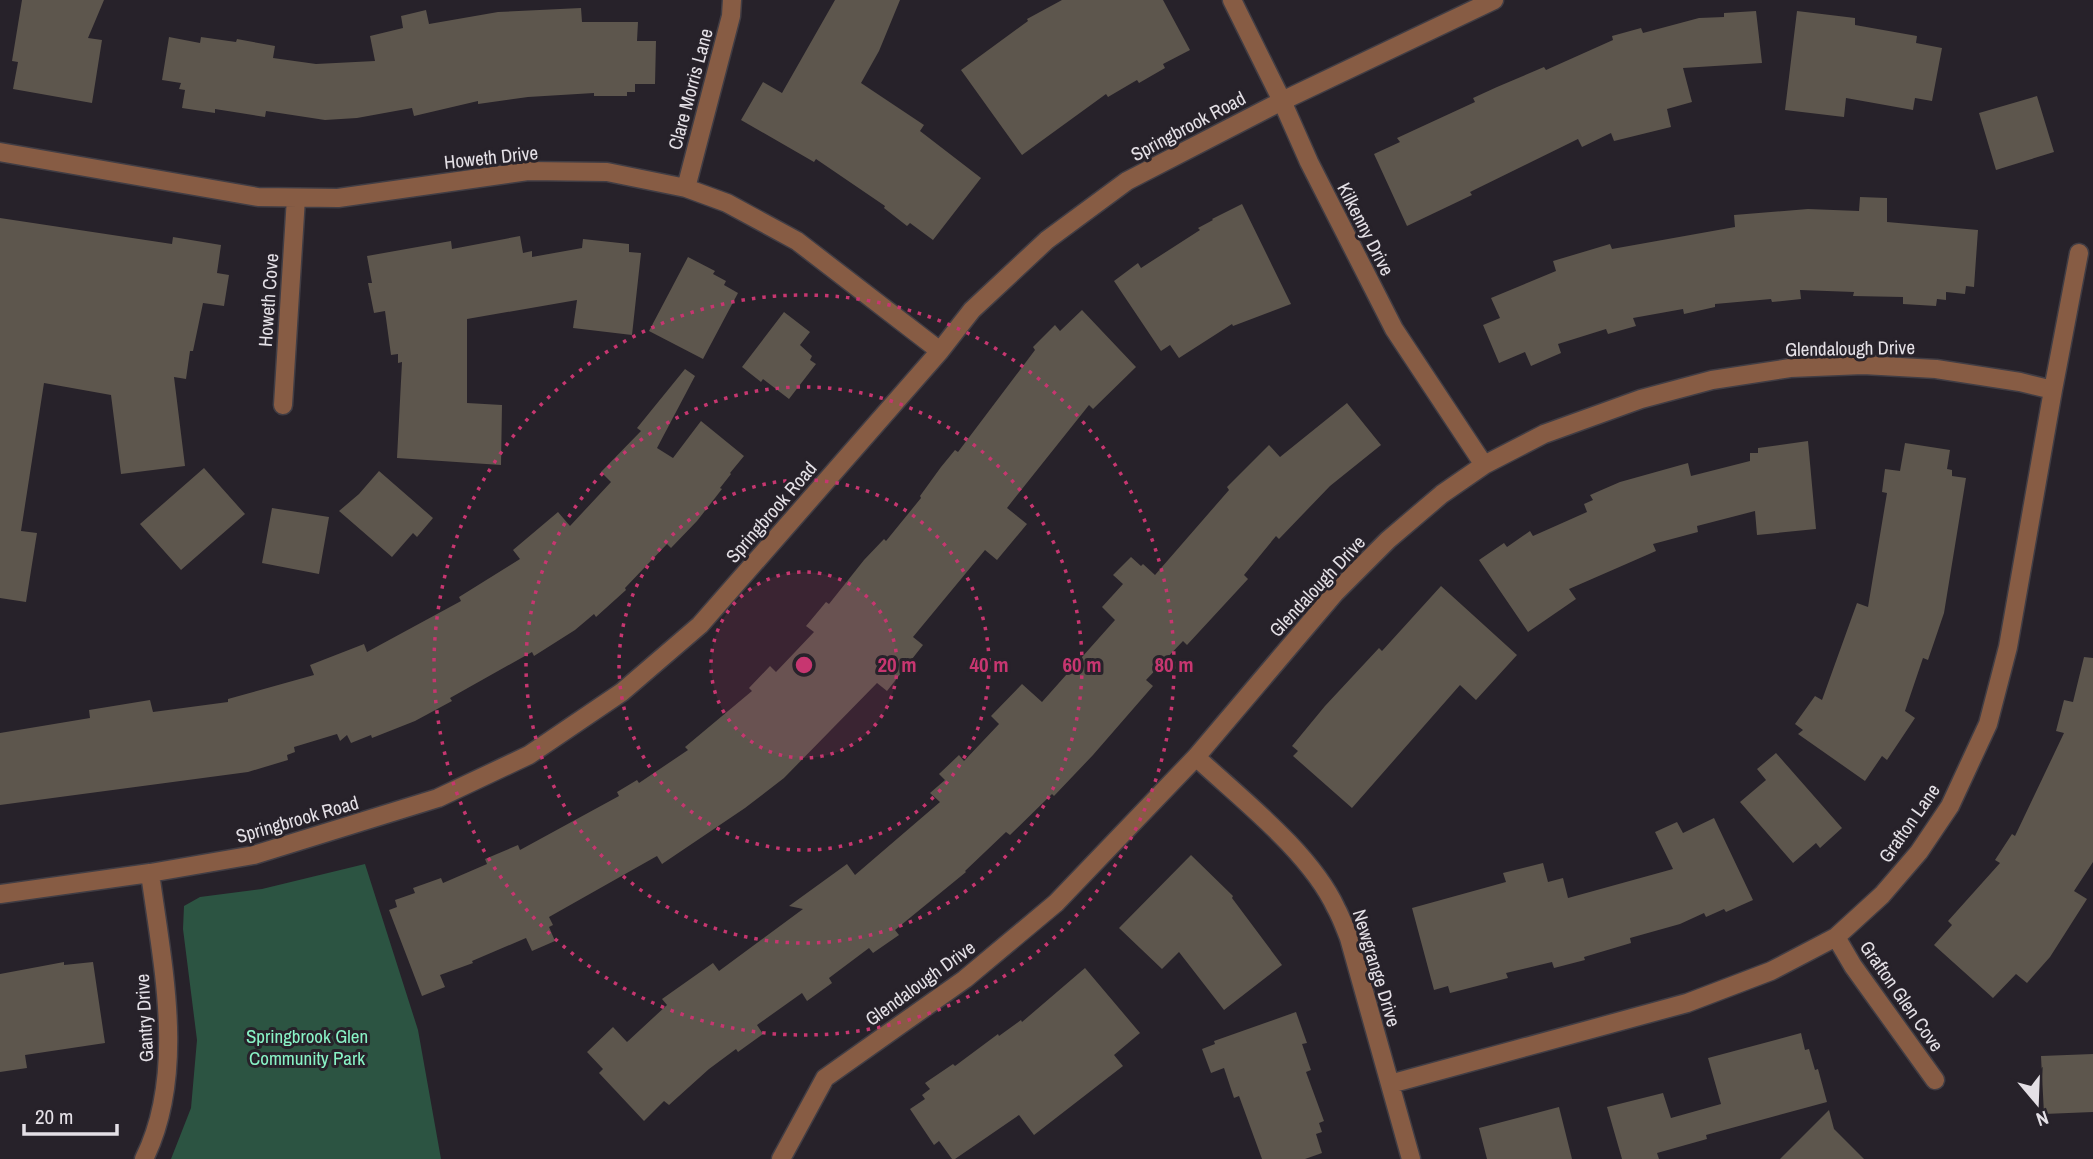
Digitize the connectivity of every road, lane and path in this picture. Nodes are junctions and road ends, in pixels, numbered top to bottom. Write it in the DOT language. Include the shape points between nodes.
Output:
graph roads {
  1 [pos="732,0"];
  2 [pos="1232,0"];
  3 [pos="1494,0"];
  4 [pos="1282,101"];
  5 [pos="0,152"];
  6 [pos="685,188"];
  7 [pos="296,198"];
  8 [pos="2080,253"];
  9 [pos="940,351"];
  10 [pos="2053,390"];
  11 [pos="283,405"];
  12 [pos="1484,465"];
  13 [pos="1196,757"];
  14 [pos="150,873"];
  15 [pos="0,894"];
  16 [pos="1836,937"];
  17 [pos="1935,1080"];
  18 [pos="1390,1084"];
  19 [pos="144,1159"];
  20 [pos="781,1159"];
  21 [pos="1411,1159"];
  1 -- 6 [label="street, Clare Morris Lane"];
  2 -- 4 [label="street, Kilkenny Drive"];
  3 -- 4 [label="street, Springbrook Road"];
  4 -- 9 [label="street, Springbrook Road" via="1127,181 1046,240 972,310"];
  4 -- 12 [label="street, Kilkenny Drive" via="1394,329"];
  5 -- 7 [label="street, Howeth Drive" via="258,197"];
  6 -- 7 [label="street, Howeth Drive" via="607,172 528,171 338,198"];
  6 -- 9 [label="street, Howeth Drive" via="727,203 797,241"];
  7 -- 11 [label="street, Howeth Cove"];
  8 -- 10 [label="street, Grafton Lane"];
  9 -- 14 [label="street, Springbrook Road" via="700,625 622,692 529,755 438,798 281,847"];
  10 -- 12 [label="street, Glendalough Drive" via="1937,369 1790,368 1712,380 1641,399 1544,434"];
  10 -- 16 [label="street, Grafton Lane" via="2008,647 1988,724 1950,806 1919,852 1882,895"];
  12 -- 13 [label="street, Glendalough Drive" via="1388,540 1335,593"];
  13 -- 18 [label="street, Newgrange Drive" via="1294,849 1336,906"];
  13 -- 20 [label="street, Glendalough Drive" via="1056,903 965,979 825,1078"];
  14 -- 15 [label="street, Springbrook Road"];
  14 -- 19 [label="street, Gantry Drive" via="168,1008 167,1073 159,1118"];
  16 -- 17 [label="street, Grafton Glen Cove"];
  16 -- 18 [label="street, Grafton Lane" via="1771,971 1687,1003"];
  18 -- 21 [label="street, Newgrange Drive"];
}
